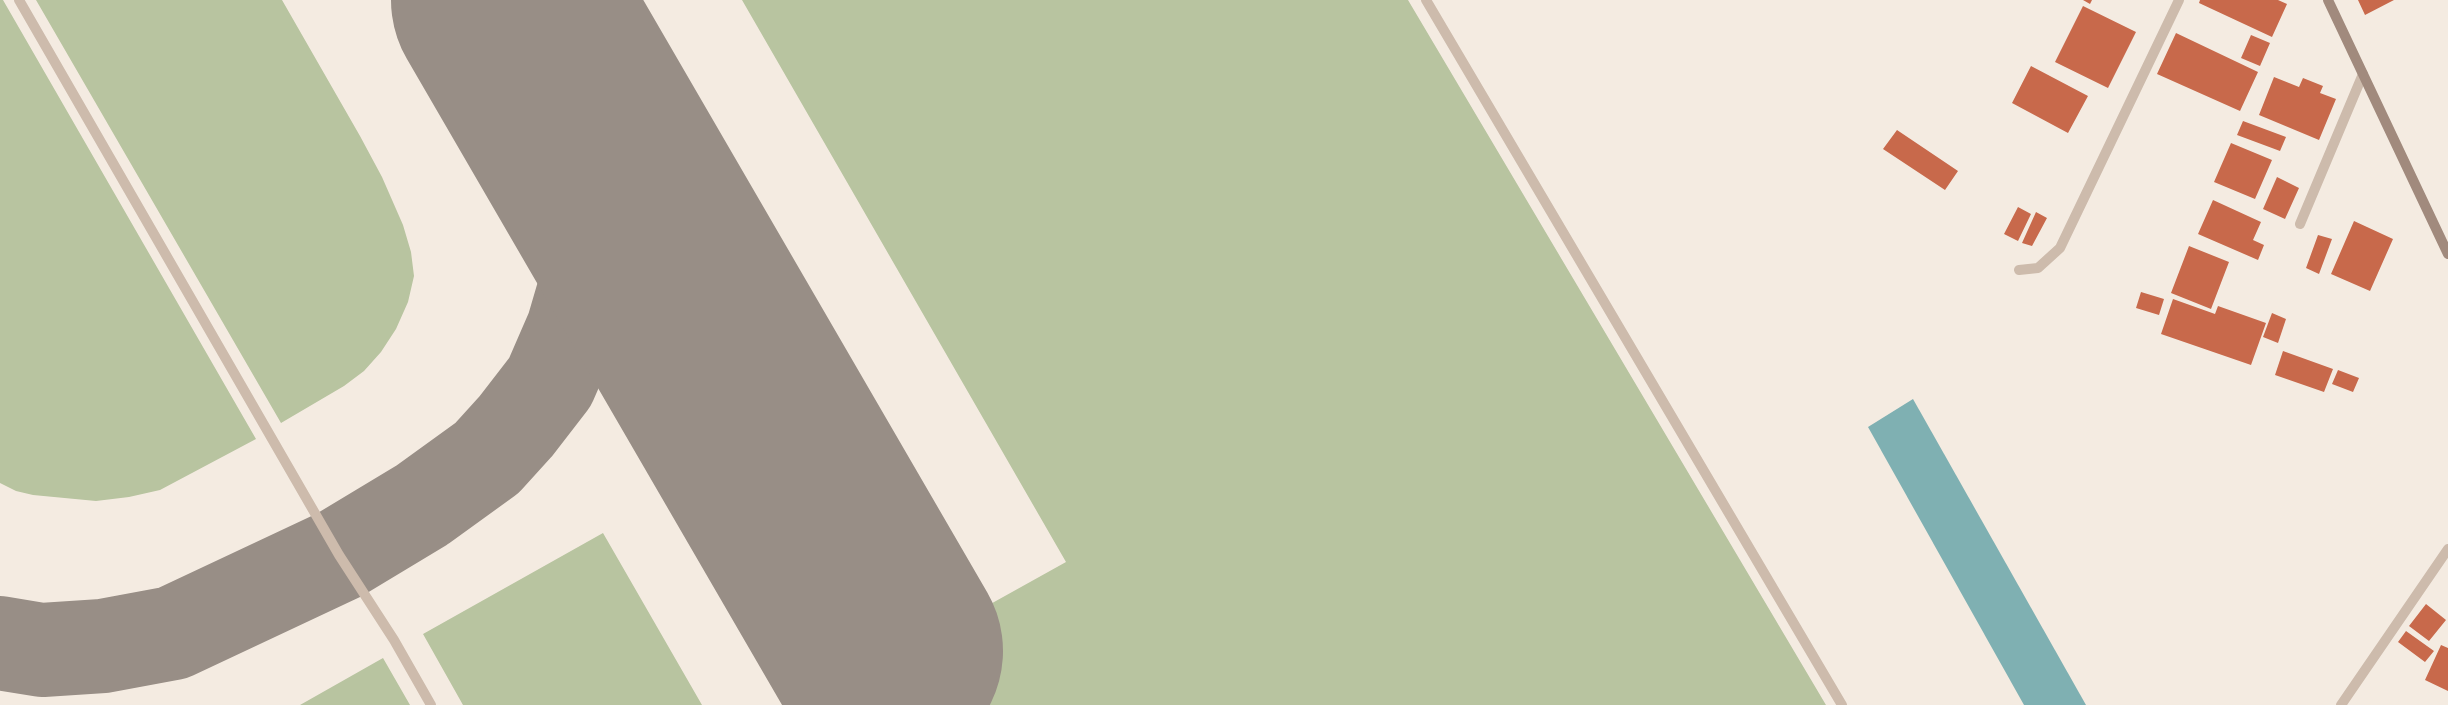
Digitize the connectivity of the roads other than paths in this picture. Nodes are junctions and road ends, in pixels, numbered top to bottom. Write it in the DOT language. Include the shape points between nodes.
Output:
graph roads {
  1 [pos="19,0"];
  2 [pos="1426,0"];
  3 [pos="2179,0"];
  4 [pos="2328,0"];
  5 [pos="2364,74"];
  6 [pos="2300,224"];
  7 [pos="2448,254"];
  8 [pos="2019,270"];
  9 [pos="2448,549"];
  10 [pos="431,705"];
  11 [pos="1842,705"];
  12 [pos="2341,705"];
  1 -- 10 [label="street" via="339,555 394,640"];
  2 -- 11 [label="street"];
  3 -- 8 [label="street" via="2060,248 2038,268"];
  4 -- 5 [label="street"];
  5 -- 6 [label="street"];
  5 -- 7 [label="street"];
  9 -- 12 [label="street"];
}
